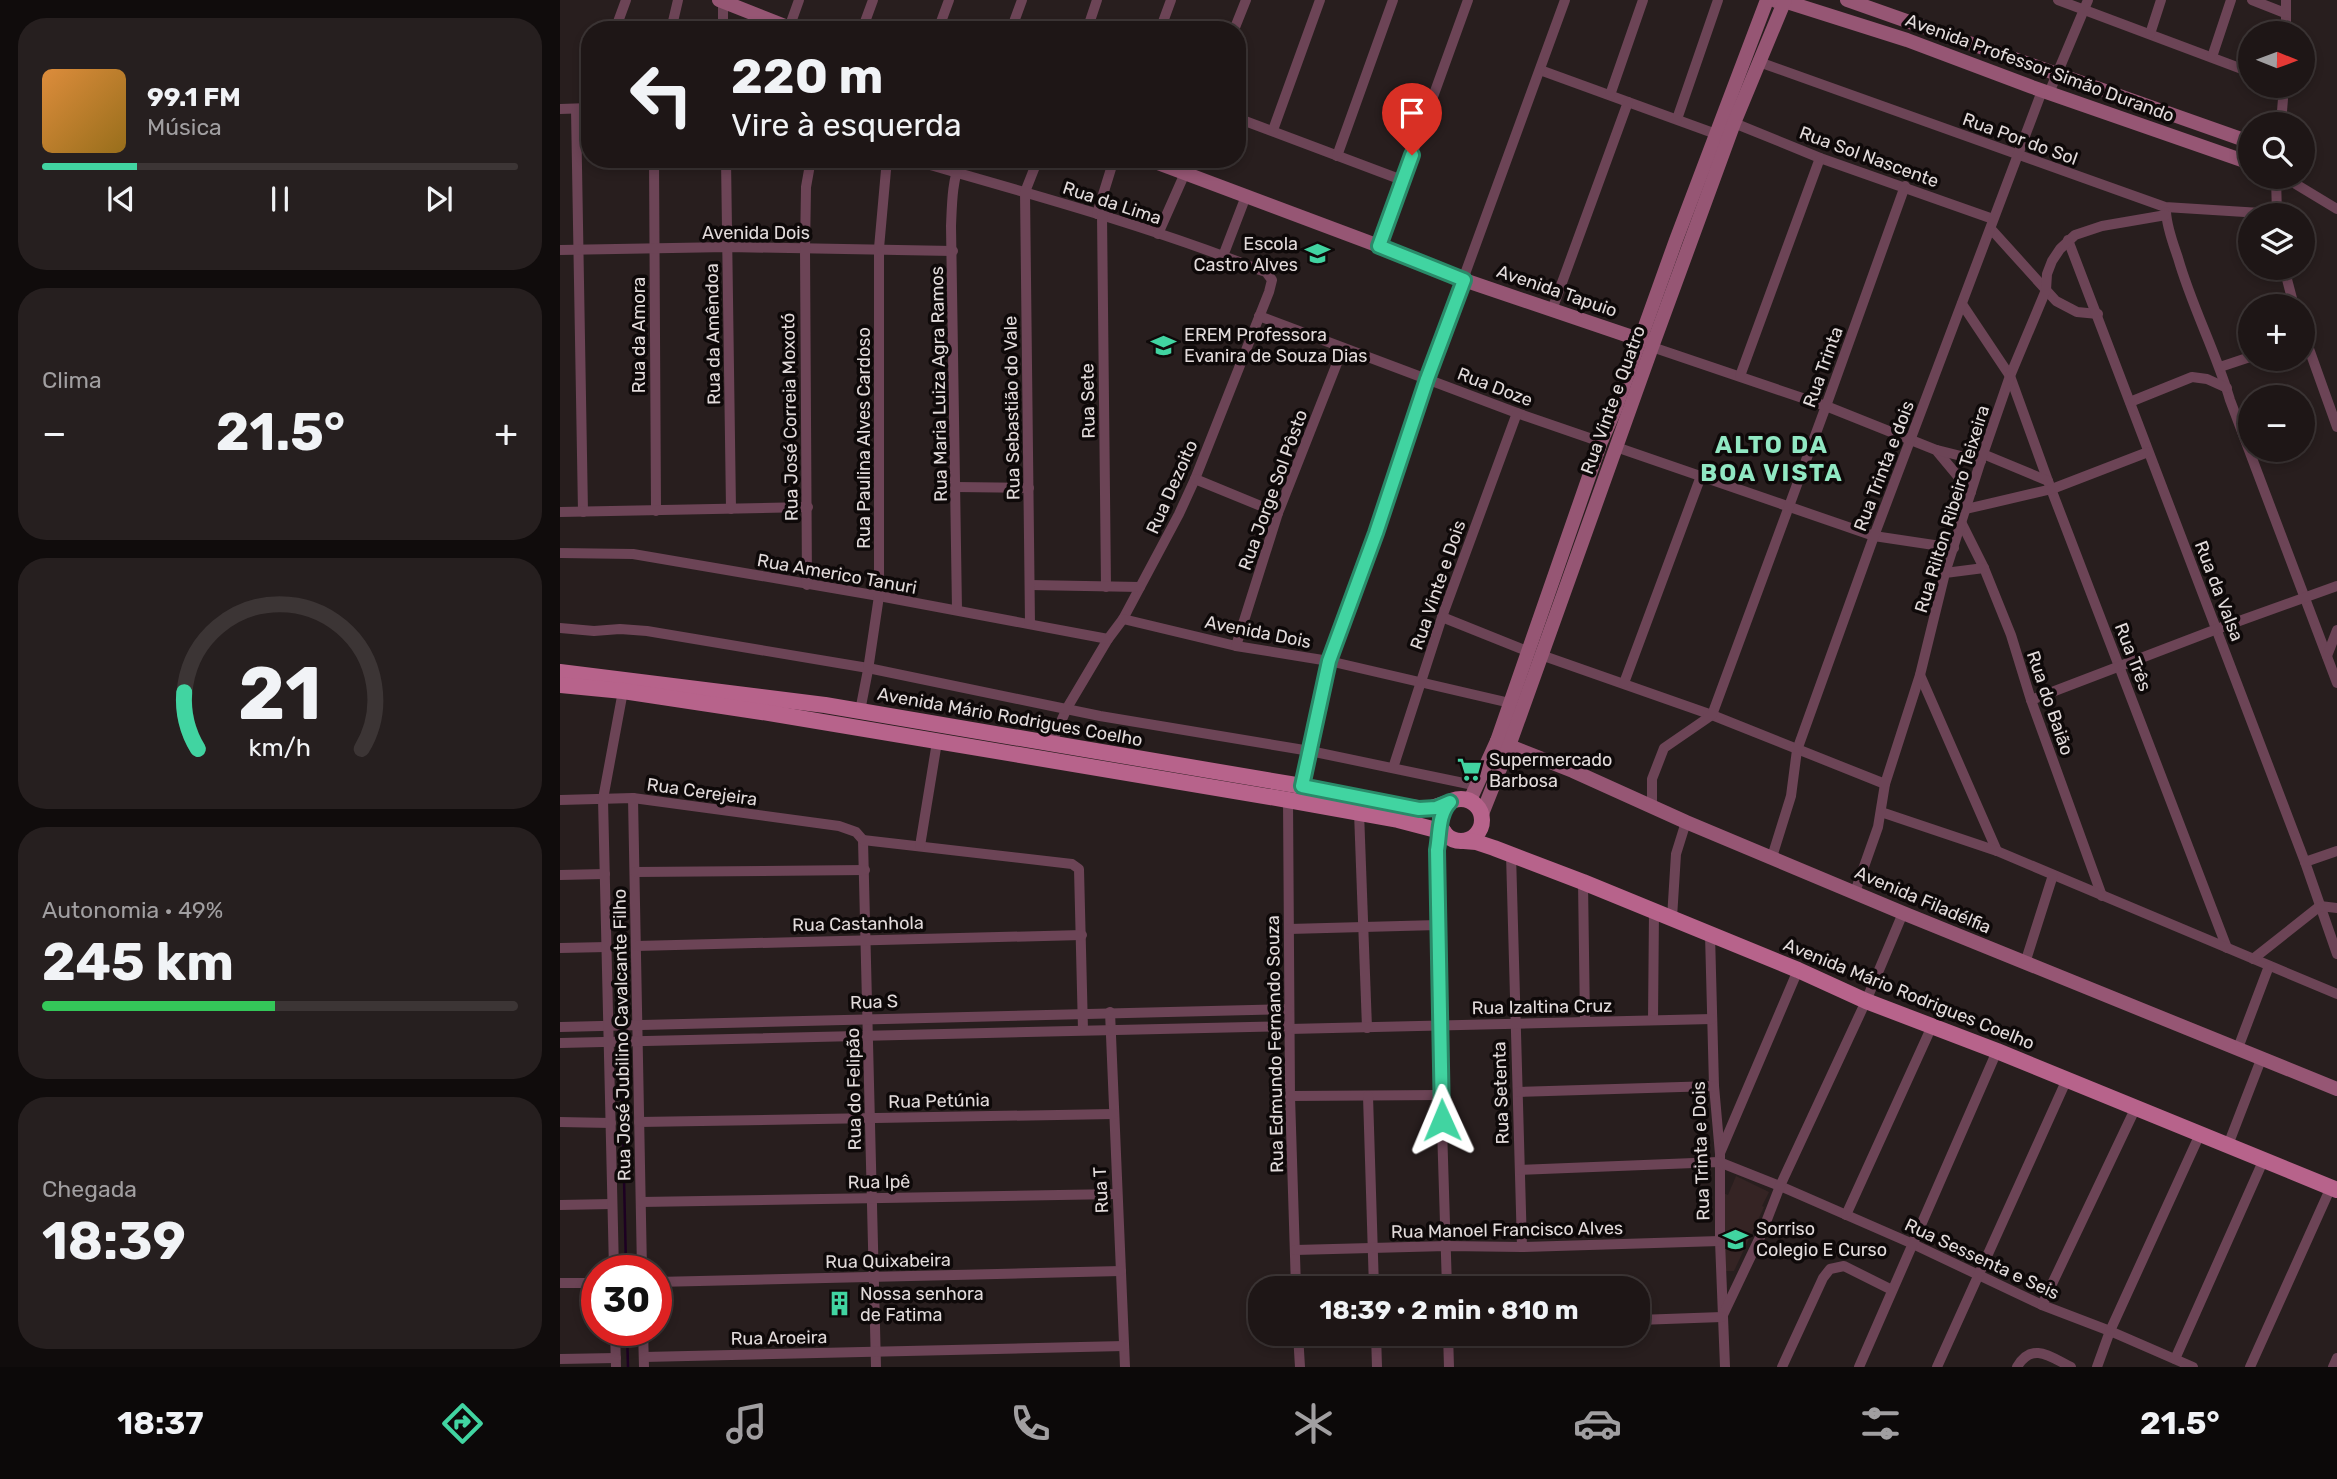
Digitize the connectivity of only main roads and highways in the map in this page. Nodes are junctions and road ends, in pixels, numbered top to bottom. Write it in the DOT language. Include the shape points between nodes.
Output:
graph roads {
  1 [pos="560,672"];
  2 [pos="560,685"];
  3 [pos="1450,802"];
  4 [pos="1442,830"];
  5 [pos="1464,841"];
  6 [pos="2334,1189"];
  1 -- 3 [label="main road, Avenida Mário Rodrigues Coelho" via="860,711 1419,809"];
  2 -- 4 [label="main road, Avenida Mário Rodrigues Coelho" via="937,742"];
  3 -- 4 [label="main road" via="1443,810"];
  3 -- 5 [label="main road" via="1474,793 1482,814 1481,828"];
  4 -- 5 [label="main road" via="1452,839"];
  5 -- 6 [label="main road, Avenida Mário Rodrigues Coelho" via="1583,882"];
}
